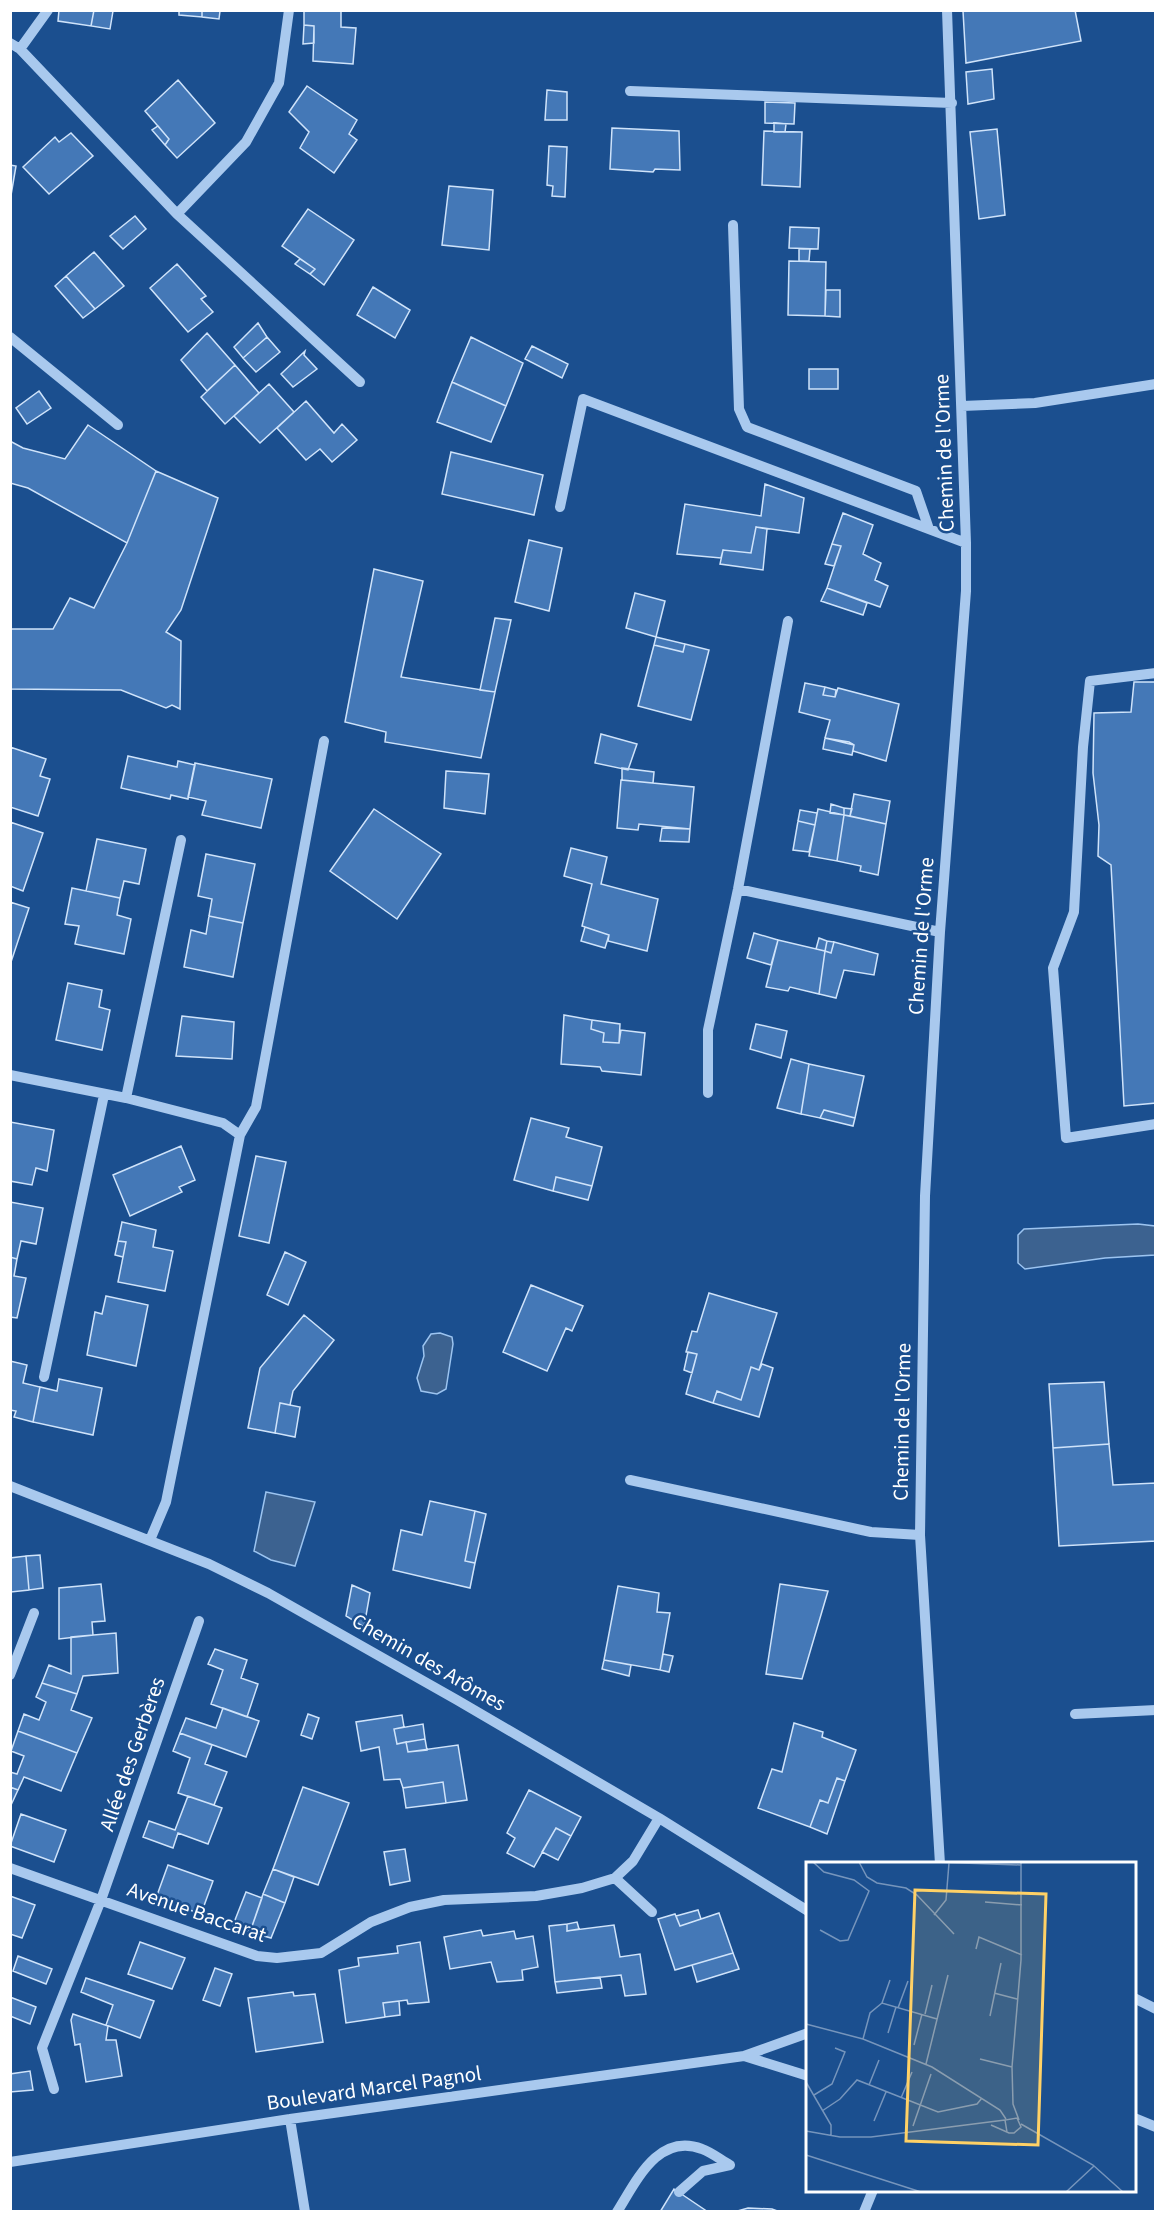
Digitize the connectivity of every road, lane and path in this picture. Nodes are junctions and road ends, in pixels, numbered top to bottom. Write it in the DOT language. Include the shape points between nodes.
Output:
graph roads {
  1 [pos="48,10"];
  2 [pos="289,10"];
  3 [pos="947,10"];
  4 [pos="15,46"];
  5 [pos="630,91"];
  6 [pos="952,104"];
  7 [pos="177,214"];
  8 [pos="733,225"];
  9 [pos="10,337"];
  10 [pos="360,382"];
  11 [pos="1155,384"];
  12 [pos="962,406"];
  13 [pos="117,425"];
  14 [pos="560,507"];
  15 [pos="929,529"];
  16 [pos="966,543"];
  17 [pos="788,621"];
  18 [pos="1155,673"];
  19 [pos="324,741"];
  20 [pos="181,840"];
  21 [pos="738,889"];
  22 [pos="940,932"];
  23 [pos="10,1075"];
  24 [pos="708,1093"];
  25 [pos="104,1095"];
  26 [pos="126,1098"];
  27 [pos="1155,1124"];
  28 [pos="240,1135"];
  29 [pos="44,1377"];
  30 [pos="630,1480"];
  31 [pos="10,1486"];
  32 [pos="920,1535"];
  33 [pos="150,1540"];
  34 [pos="34,1613"];
  35 [pos="199,1621"];
  36 [pos="10,1675"];
  37 [pos="1155,1710"];
  38 [pos="1075,1714"];
  39 [pos="659,1818"];
  40 [pos="940,1862"];
  41 [pos="10,1868"];
  42 [pos="615,1878"];
  43 [pos="101,1900"];
  44 [pos="806,1910"];
  45 [pos="652,1912"];
  46 [pos="1136,1999"];
  47 [pos="1155,2009"];
  48 [pos="806,2033"];
  49 [pos="744,2056"];
  50 [pos="806,2076"];
  51 [pos="54,2089"];
  52 [pos="290,2119"];
  53 [pos="1136,2119"];
  54 [pos="1155,2127"];
  55 [pos="10,2162"];
  56 [pos="679,2192"];
  57 [pos="872,2192"];
  58 [pos="305,2211"];
  59 [pos="617,2211"];
  60 [pos="864,2211"];
  1 -- 4 [label="street"];
  2 -- 7 [label="street" via="279,83 246,142"];
  3 -- 6 [label="street, Chemin de l'Orme"];
  4 -- 7 [label="street"];
  5 -- 6 [label="street"];
  6 -- 12 [label="street, Chemin de l'Orme"];
  7 -- 10 [label="street"];
  8 -- 15 [label="street" via="739,409 747,427 916,491"];
  9 -- 13 [label="street"];
  11 -- 12 [label="street" via="1035,403"];
  12 -- 16 [label="street, Chemin de l'Orme"];
  14 -- 15 [label="street" via="583,399"];
  15 -- 16 [label="street"];
  16 -- 22 [label="street, Chemin de l'Orme" via="966,591"];
  17 -- 21 [label="street"];
  18 -- 27 [label="street" via="1090,681 1074,912 1053,968 1065,1138"];
  19 -- 28 [label="street" via="256,1107"];
  20 -- 26 [label="street"];
  21 -- 22 [label="street"];
  21 -- 24 [label="street" via="708,1030"];
  22 -- 32 [label="street, Chemin de l'Orme" via="925,1196"];
  23 -- 25 [label="street"];
  25 -- 26 [label="street"];
  25 -- 29 [label="street"];
  26 -- 28 [label="street" via="223,1123"];
  28 -- 33 [label="street" via="166,1502"];
  30 -- 32 [label="street" via="871,1532"];
  31 -- 33 [label="street, Chemin des Arômes"];
  32 -- 40 [label="street, Chemin de l'Orme"];
  33 -- 39 [label="street, Chemin des Arômes" via="268,1593"];
  34 -- 36 [label="street"];
  35 -- 43 [label="street, Allée des Gerbères"];
  37 -- 38 [label="street"];
  39 -- 42 [label="street, Avenue Baccarat" via="633,1861"];
  39 -- 44 [label="street, Chemin des Arômes"];
  41 -- 43 [label="street, Avenue Baccarat"];
  42 -- 43 [label="street, Avenue Baccarat" via="536,1896 444,1900 410,1907 371,1922 321,1953 277,1958 257,1956"];
  42 -- 45 [label="street"];
  43 -- 51 [label="street, Allée des Gerbères" via="42,2048"];
  46 -- 47 [label="street"];
  48 -- 49 [label="street, Boulevard Marcel Pagnol"];
  49 -- 50 [label="street, Boulevard Marcel Pagnol"];
  49 -- 52 [label="street, Boulevard Marcel Pagnol"];
  52 -- 55 [label="street, Boulevard Marcel Pagnol"];
  52 -- 58 [label="street"];
  53 -- 54 [label="street"];
  56 -- 59 [label="street" via="703,2171 730,2165 701,2148 666,2148 645,2169"];
  57 -- 60 [label="street"];
}
